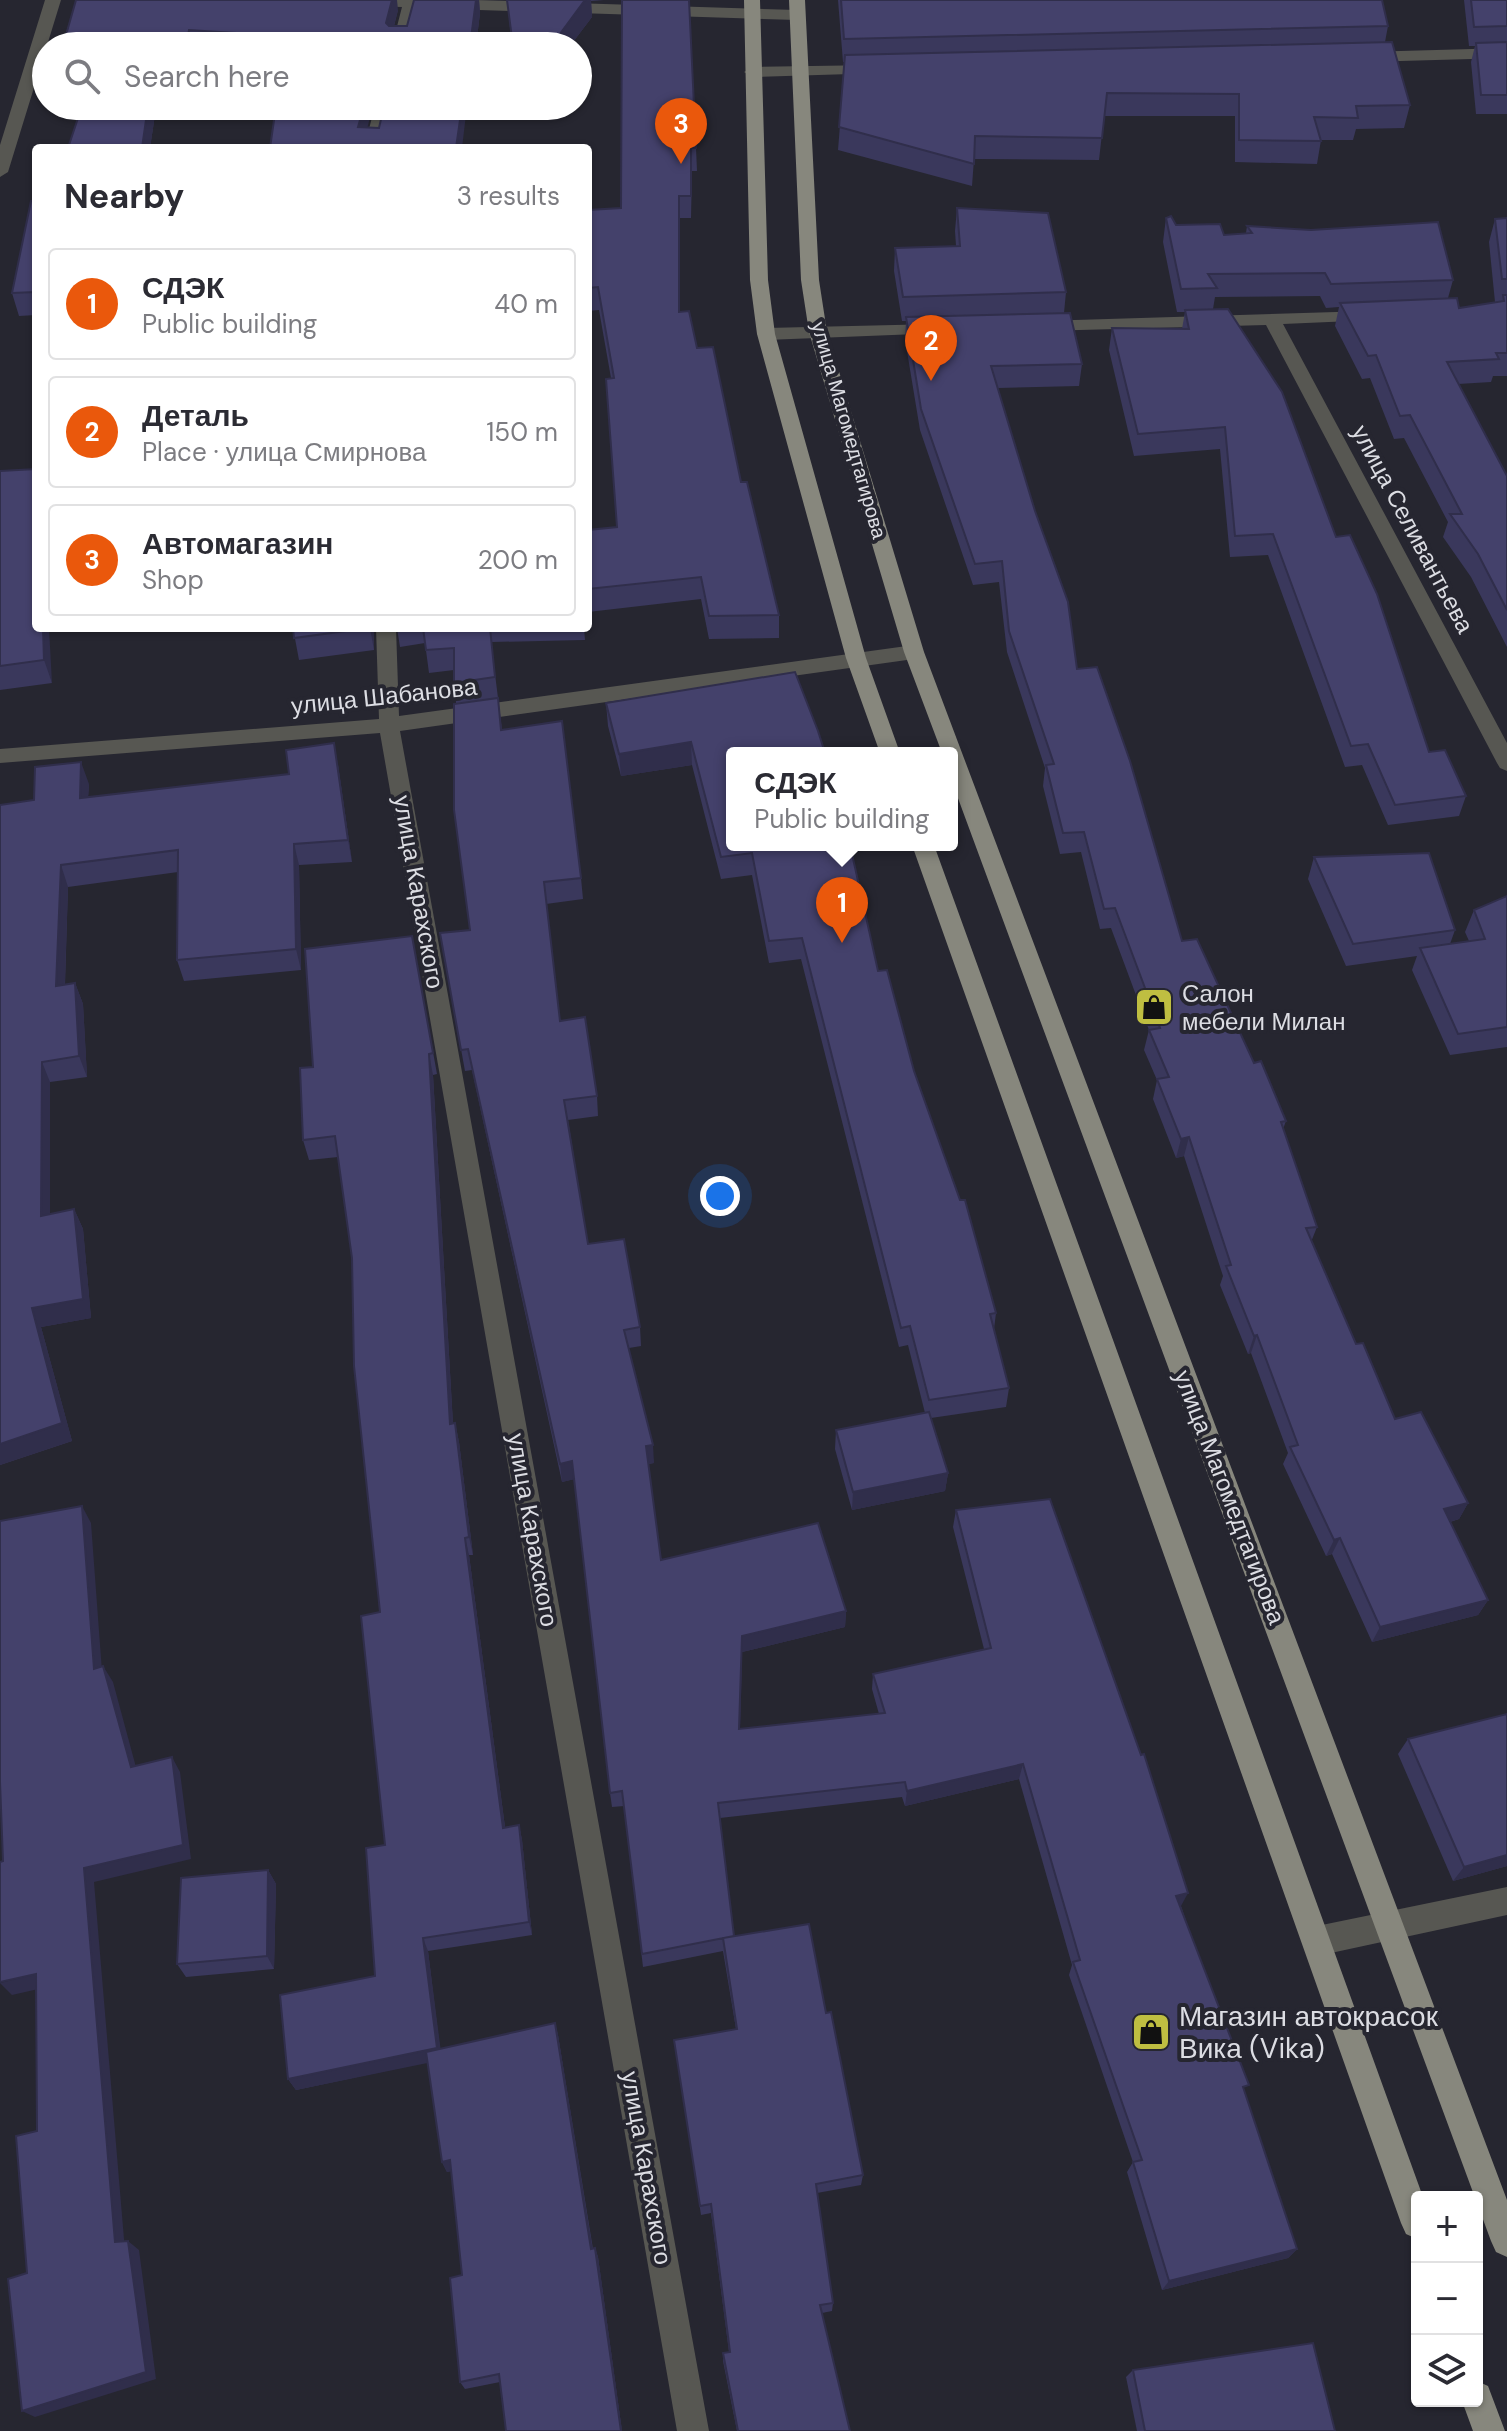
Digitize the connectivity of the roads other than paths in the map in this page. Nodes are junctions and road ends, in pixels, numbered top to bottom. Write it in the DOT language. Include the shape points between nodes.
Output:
graph roads {
  1 [pos="53,0"];
  2 [pos="328,0"];
  3 [pos="411,2"];
  4 [pos="752,7"];
  5 [pos="797,8"];
  6 [pos="43,32"];
  7 [pos="404,32"];
  8 [pos="1507,53"];
  9 [pos="1348,57"];
  10 [pos="32,68"];
  11 [pos="888,69"];
  12 [pos="752,72"];
  13 [pos="798,72"];
  14 [pos="379,120"];
  15 [pos="373,144"];
  16 [pos="0,172"];
  17 [pos="1382,315"];
  18 [pos="1272,320"];
  19 [pos="1022,327"];
  20 [pos="959,328"];
  21 [pos="818,332"];
  22 [pos="766,334"];
  23 [pos="386,632"];
  24 [pos="914,652"];
  25 [pos="856,658"];
  26 [pos="389,725"];
  27 [pos="888,747"];
  28 [pos="949,747"];
  29 [pos="0,756"];
  30 [pos="1507,763"];
  31 [pos="958,770"];
  32 [pos="925,851"];
  33 [pos="1507,1901"];
  34 [pos="1391,1926"];
  35 [pos="1317,1941"];
  36 [pos="1411,2206"];
  37 [pos="1507,2241"];
  38 [pos="1481,2407"];
  39 [pos="693,2431"];
  40 [pos="1489,2431"];
  1 -- 6 [label="street"];
  2 -- 3 [label="street"];
  3 -- 4 [label="street"];
  3 -- 7 [label="street"];
  4 -- 5 [label="street"];
  4 -- 12 [label="main road"];
  5 -- 13 [label="main road, улица Магомедтагирова"];
  8 -- 9 [label="street"];
  10 -- 16 [label="street"];
  11 -- 13 [label="street"];
  12 -- 13 [label="street"];
  12 -- 22 [label="main road" via="759,280"];
  13 -- 21 [label="main road, улица Магомедтагирова"];
  14 -- 15 [label="street"];
  17 -- 18 [label="street"];
  18 -- 19 [label="street"];
  18 -- 30 [label="street, улица Селивантьева"];
  20 -- 21 [label="street"];
  21 -- 22 [label="street"];
  21 -- 24 [label="main road, улица Магомедтагирова"];
  22 -- 25 [label="main road"];
  23 -- 26 [label="street, улица Карахского"];
  24 -- 25 [label="street, улица Шабанова"];
  24 -- 28 [label="main road, улица Магомедтагирова"];
  25 -- 26 [label="street, улица Шабанова"];
  25 -- 27 [label="main road"];
  26 -- 29 [label="street, улица Шабанова"];
  26 -- 39 [label="street, улица Карахского"];
  31 -- 34 [label="main road, улица Магомедтагирова"];
  32 -- 35 [label="main road"];
  33 -- 34 [label="street"];
  34 -- 35 [label="street"];
  34 -- 37 [label="main road, улица Магомедтагирова"];
  35 -- 36 [label="main road"];
  38 -- 40 [label="main road"];
}
